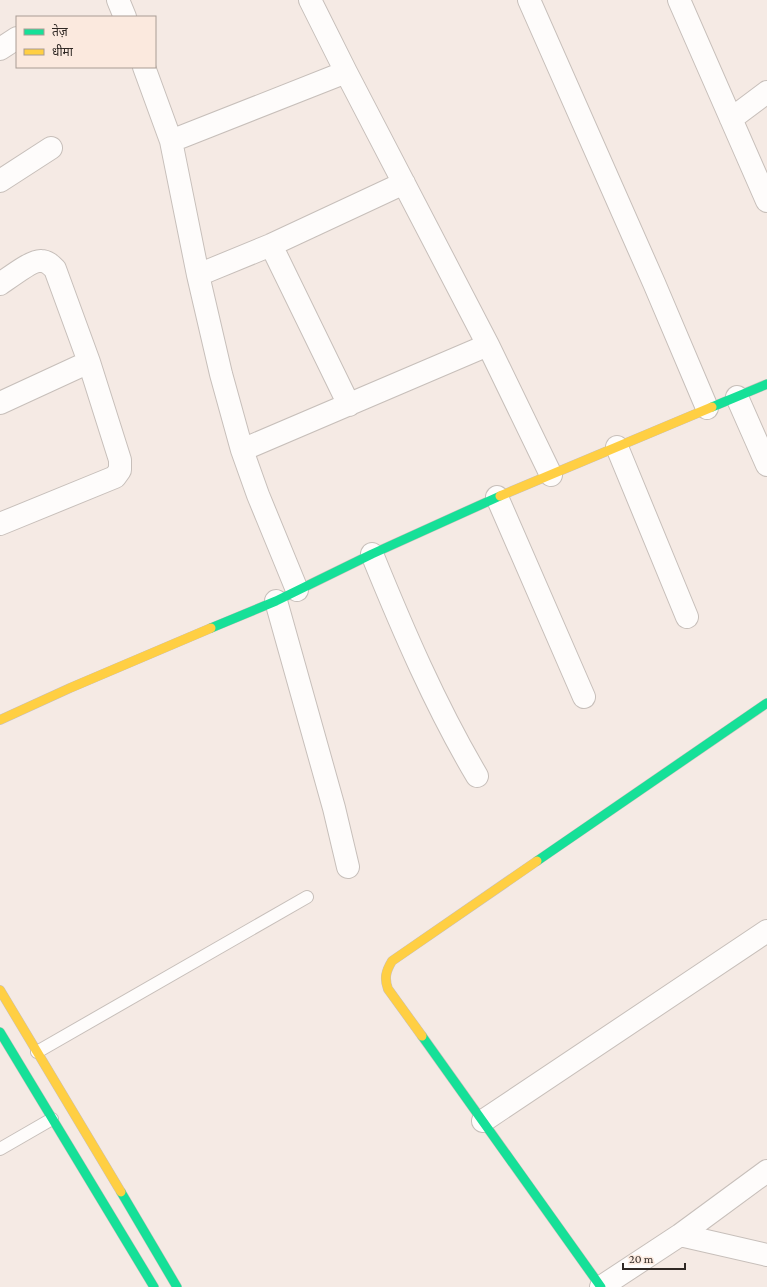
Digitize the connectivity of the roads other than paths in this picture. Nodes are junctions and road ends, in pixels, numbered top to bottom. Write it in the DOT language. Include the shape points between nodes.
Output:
graph roads {
  1 [pos="118,0"];
  2 [pos="310,0"];
  3 [pos="529,0"];
  4 [pos="679,0"];
  5 [pos="125,16"];
  6 [pos="16,39"];
  7 [pos="0,49"];
  8 [pos="144,68"];
  9 [pos="346,72"];
  10 [pos="767,92"];
  11 [pos="731,119"];
  12 [pos="171,141"];
  13 [pos="51,148"];
  14 [pos="0,181"];
  15 [pos="404,183"];
  16 [pos="767,202"];
  17 [pos="270,245"];
  18 [pos="198,275"];
  19 [pos="0,284"];
  20 [pos="488,345"];
  21 [pos="89,362"];
  22 [pos="767,384"];
  23 [pos="737,396"];
  24 [pos="0,403"];
  25 [pos="349,405"];
  26 [pos="707,408"];
  27 [pos="617,447"];
  28 [pos="242,450"];
  29 [pos="767,465"];
  30 [pos="551,475"];
  31 [pos="497,497"];
  32 [pos="0,524"];
  33 [pos="372,554"];
  34 [pos="297,590"];
  35 [pos="276,601"];
  36 [pos="687,617"];
  37 [pos="584,697"];
  38 [pos="767,703"];
  39 [pos="0,720"];
  40 [pos="477,776"];
  41 [pos="348,867"];
  42 [pos="307,897"];
  43 [pos="767,931"];
  44 [pos="0,990"];
  45 [pos="0,1032"];
  46 [pos="37,1052"];
  47 [pos="52,1119"];
  48 [pos="483,1121"];
  49 [pos="0,1149"];
  50 [pos="767,1171"];
  51 [pos="680,1235"];
  52 [pos="767,1255"];
  53 [pos="154,1287"];
  54 [pos="177,1287"];
  55 [pos="601,1287"];
  1 -- 5 [label="street"];
  2 -- 9 [label="street"];
  3 -- 26 [label="street"];
  4 -- 11 [label="street"];
  6 -- 7 [label="street"];
  8 -- 12 [label="street"];
  9 -- 12 [label="street"];
  9 -- 15 [label="street"];
  10 -- 11 [label="street"];
  11 -- 16 [label="street"];
  12 -- 18 [label="street"];
  13 -- 14 [label="street"];
  15 -- 17 [label="street"];
  15 -- 20 [label="street"];
  17 -- 18 [label="street"];
  17 -- 25 [label="street"];
  18 -- 28 [label="street"];
  19 -- 21 [label="street" via="40,260 55,269"];
  20 -- 25 [label="street"];
  20 -- 30 [label="street"];
  21 -- 24 [label="street"];
  21 -- 32 [label="street" via="120,460 120,470 108,480"];
  22 -- 23 [label="street"];
  23 -- 26 [label="street"];
  23 -- 29 [label="street"];
  25 -- 28 [label="street"];
  26 -- 27 [label="street"];
  27 -- 30 [label="street"];
  27 -- 36 [label="street"];
  28 -- 34 [label="street"];
  30 -- 31 [label="street"];
  31 -- 33 [label="street"];
  31 -- 37 [label="street"];
  33 -- 34 [label="street"];
  33 -- 40 [label="street" via="414,653"];
  34 -- 35 [label="street"];
  35 -- 39 [label="street"];
  35 -- 41 [label="street"];
  38 -- 48 [label="street" via="392,961 386,970 384,980 388,989"];
  42 -- 46 [label="lane"];
  43 -- 48 [label="street"];
  44 -- 46 [label="street"];
  45 -- 47 [label="street"];
  46 -- 54 [label="street"];
  47 -- 49 [label="lane"];
  47 -- 53 [label="street"];
  48 -- 55 [label="street"];
  50 -- 51 [label="street"];
  51 -- 52 [label="street"];
  51 -- 55 [label="street"];
}
